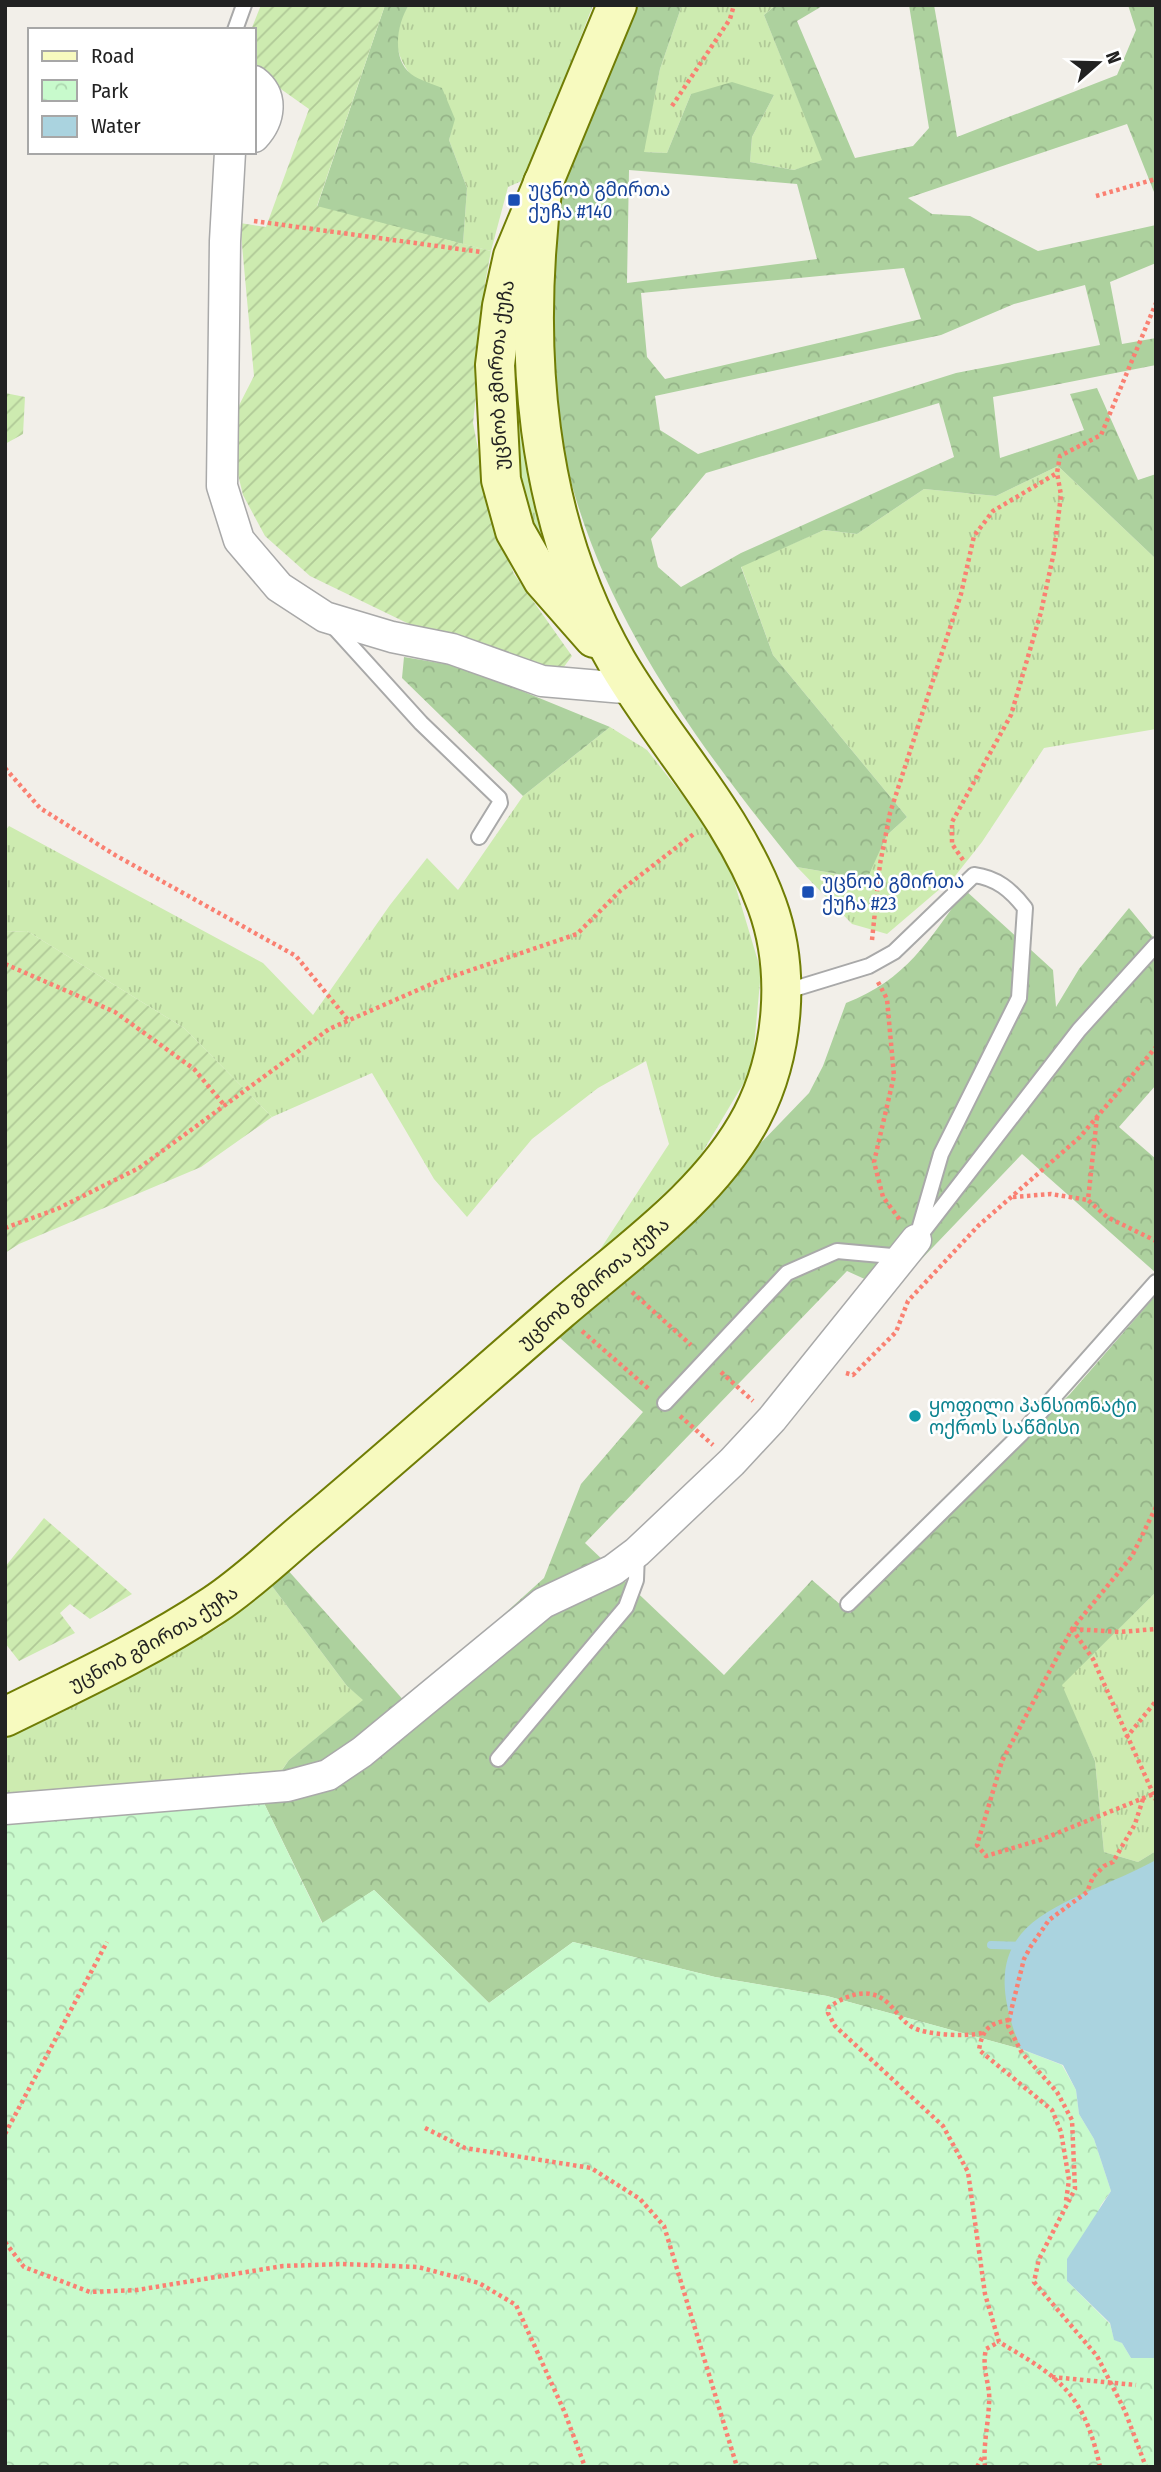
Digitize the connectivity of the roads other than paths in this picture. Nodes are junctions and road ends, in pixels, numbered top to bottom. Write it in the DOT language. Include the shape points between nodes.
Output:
graph roads {
  1 [pos="244,5"];
  2 [pos="617,5"];
  3 [pos="236,28"];
  4 [pos="256,83"];
  5 [pos="256,134"];
  6 [pos="230,154"];
  7 [pos="543,183"];
  8 [pos="325,617"];
  9 [pos="626,676"];
  10 [pos="480,837"];
  11 [pos="1156,946"];
  12 [pos="782,993"];
  13 [pos="909,1248"];
  14 [pos="1156,1282"];
  15 [pos="664,1403"];
  16 [pos="637,1552"];
  17 [pos="848,1604"];
  18 [pos="5,1717"];
  19 [pos="498,1759"];
  20 [pos="5,1810"];
  1 -- 3 [label="lane"];
  2 -- 7 [label="main road, უცნობ გმირთა ქუჩა"];
  4 -- 5 [label="street" via="268,106 267,118"];
  6 -- 8 [label="street" via="222,486 239,540 279,587"];
  7 -- 9 [label="main road, უცნობ გმირთა ქუჩა" via="533,348 545,459 571,558"];
  7 -- 9 [label="main road, უცნობ გმირთა ქუჩა" via="513,256 502,306 495,365 501,480 515,531 542,580"];
  8 -- 9 [label="street" via="452,649 542,681"];
  8 -- 10 [label="lane" via="421,723 499,798"];
  9 -- 12 [label="main road, უცნობ გმირთა ქუჩა" via="720,813 768,908"];
  11 -- 13 [label="lane" via="1079,1030"];
  12 -- 13 [label="lane" via="869,966 894,952 974,875 988,877 1012,891 1025,908 1019,998 941,1154"];
  12 -- 18 [label="main road, უცნობ გმირთა ქუჩა" via="772,1065 752,1116 723,1162 675,1210 374,1473 218,1602 153,1643"];
  13 -- 15 [label="lane" via="837,1251 787,1273"];
  13 -- 16 [label="street" via="772,1419"];
  14 -- 17 [label="lane" via="1021,1434"];
  16 -- 19 [label="lane" via="636,1580 626,1607"];
  16 -- 20 [label="street" via="612,1570 543,1603 328,1775 287,1786"];
}
